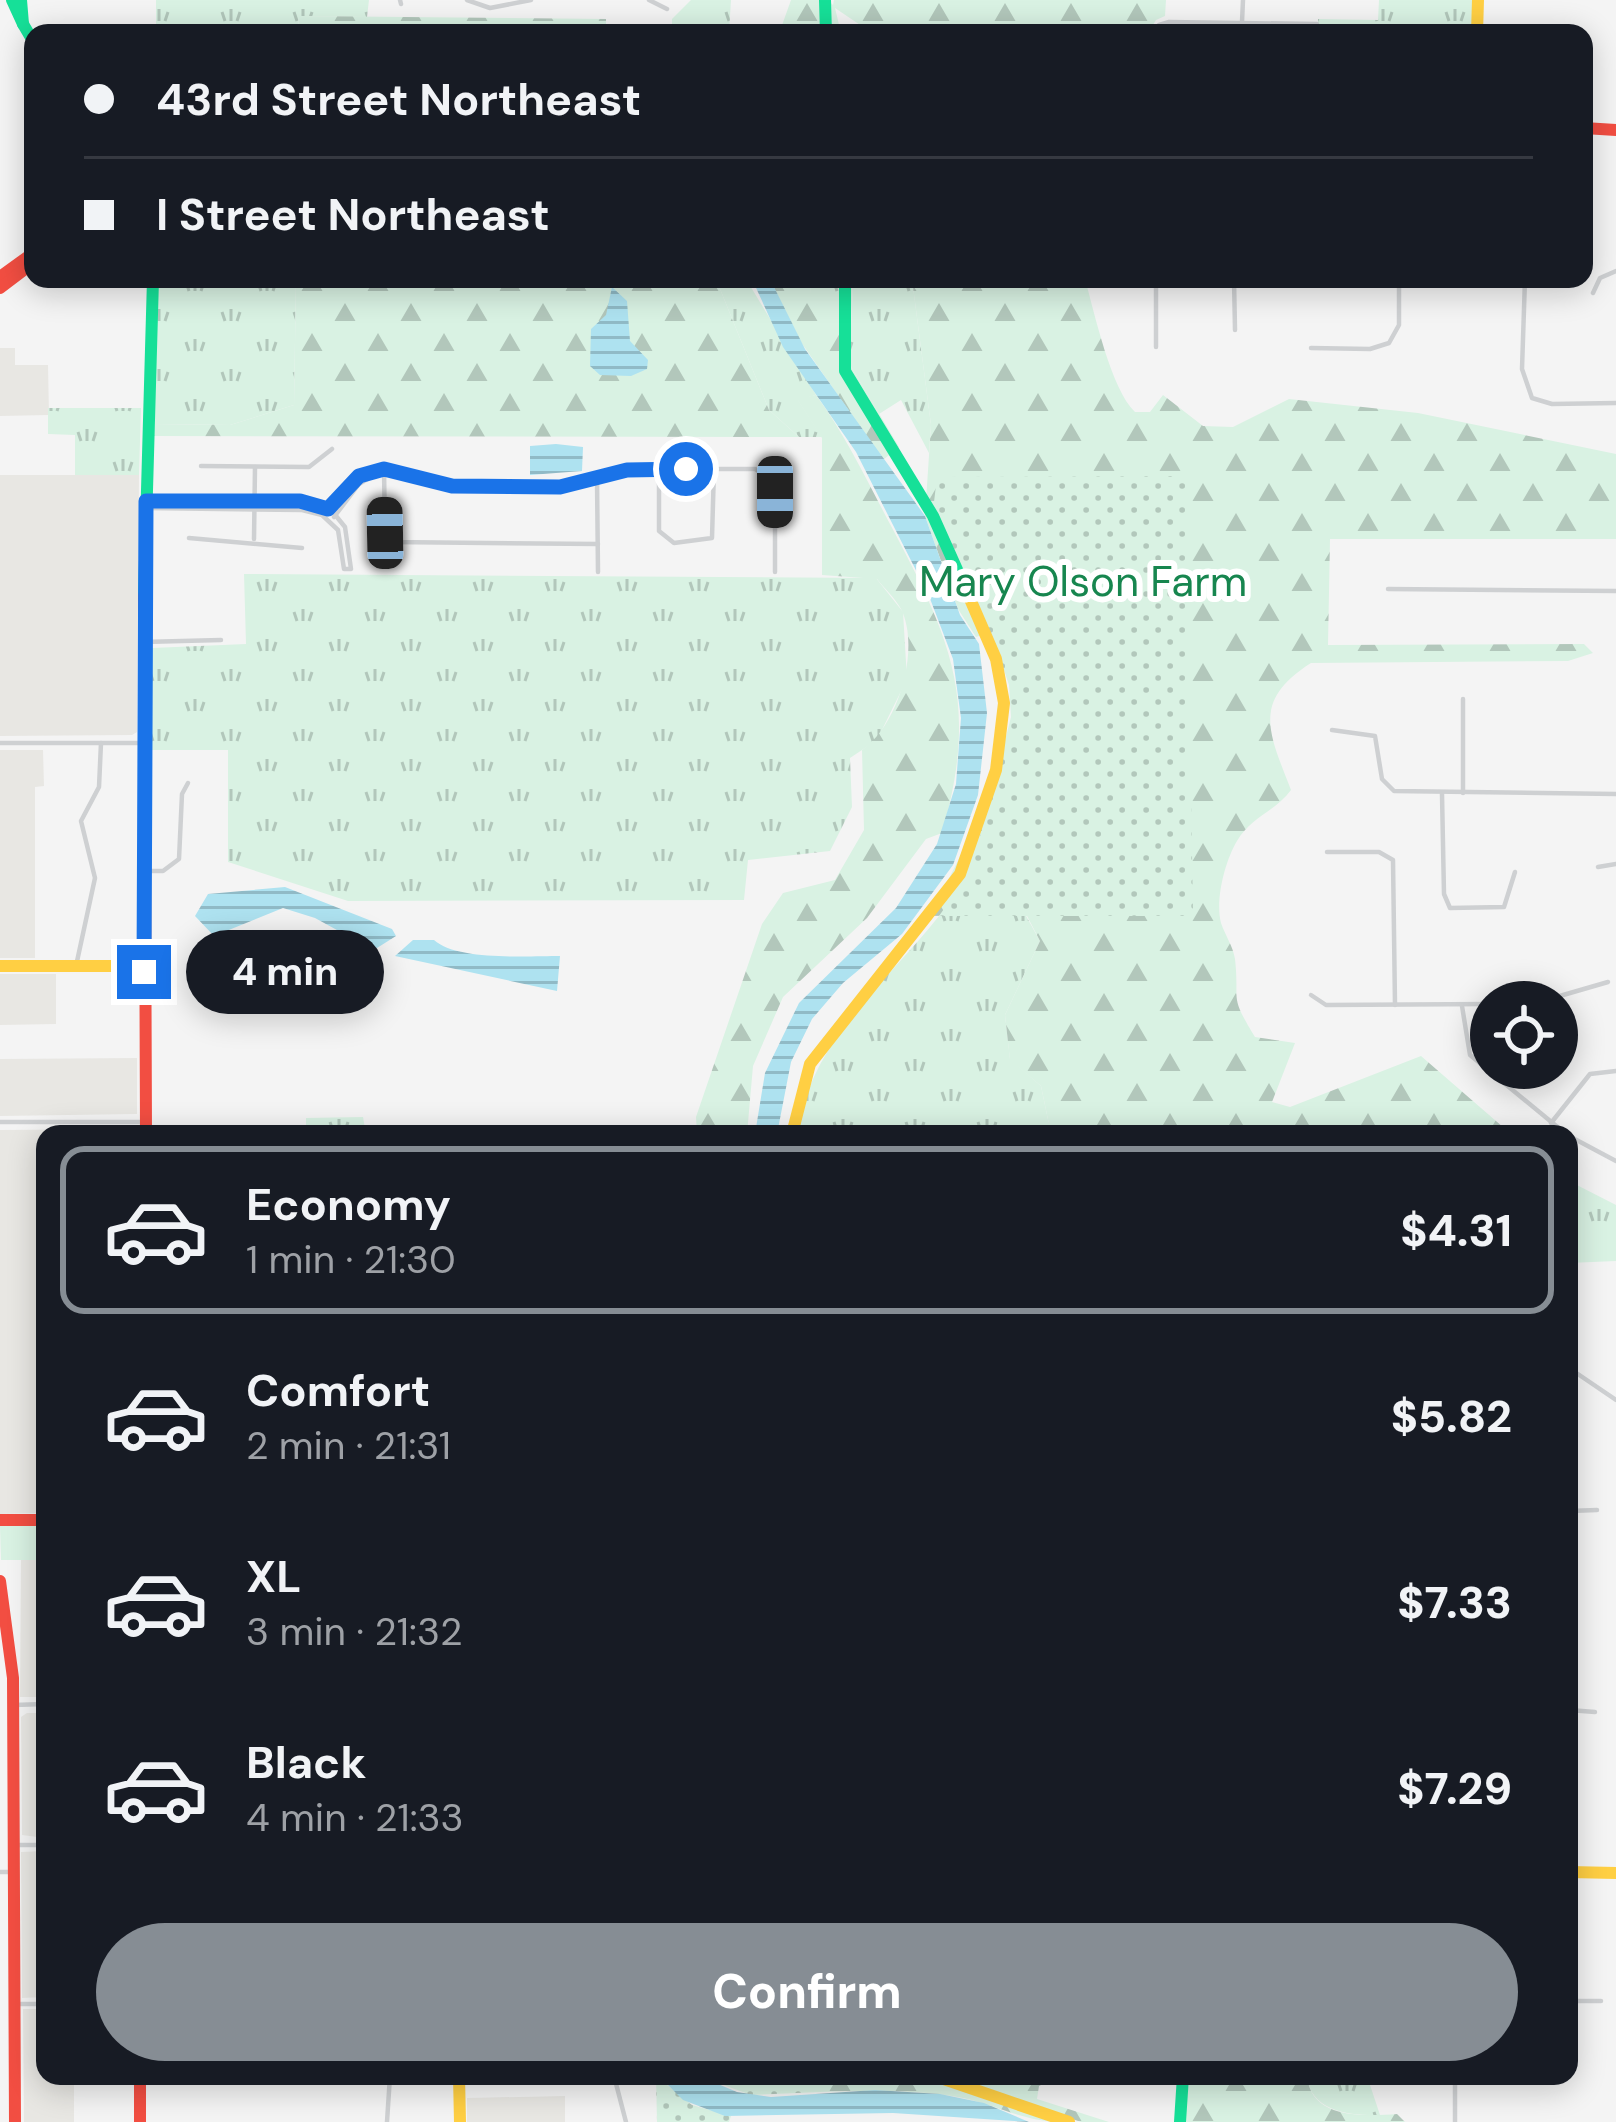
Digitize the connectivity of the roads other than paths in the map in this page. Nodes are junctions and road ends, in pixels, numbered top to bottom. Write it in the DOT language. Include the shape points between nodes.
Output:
graph roads {
  1 [pos="12,0"];
  2 [pos="21,0"];
  3 [pos="467,0"];
  4 [pos="531,0"];
  5 [pos="649,0"];
  6 [pos="1243,0"];
  7 [pos="667,9"];
  8 [pos="1242,22"];
  9 [pos="23,24"];
  10 [pos="1162,24"];
  11 [pos="1317,24"];
  12 [pos="24,270"];
  13 [pos="1616,272"];
  14 [pos="0,288"];
  15 [pos="153,288"];
  16 [pos="844,288"];
  17 [pos="1156,288"];
  18 [pos="1234,288"];
  19 [pos="1399,288"];
  20 [pos="1525,288"];
  21 [pos="1593,292"];
  22 [pos="1235,330"];
  23 [pos="1156,347"];
  24 [pos="1312,347"];
  25 [pos="1616,404"];
  26 [pos="332,449"];
  27 [pos="201,466"];
  28 [pos="256,467"];
  29 [pos="384,469"];
  30 [pos="659,469"];
  31 [pos="715,469"];
  32 [pos="597,479"];
  33 [pos="145,505"];
  34 [pos="255,505"];
  35 [pos="329,515"];
  36 [pos="189,538"];
  37 [pos="254,542"];
  38 [pos="598,544"];
  39 [pos="302,548"];
  40 [pos="598,572"];
  41 [pos="775,572"];
  42 [pos="1388,589"];
  43 [pos="1616,592"];
  44 [pos="221,640"];
  45 [pos="142,642"];
  46 [pos="1463,699"];
  47 [pos="1332,730"];
  48 [pos="0,743"];
  49 [pos="101,743"];
  50 [pos="142,743"];
  51 [pos="188,783"];
  52 [pos="1463,793"];
  53 [pos="1442,794"];
  54 [pos="1616,794"];
  55 [pos="1327,852"];
  56 [pos="1616,864"];
  57 [pos="1598,867"];
  58 [pos="144,871"];
  59 [pos="1515,872"];
  60 [pos="0,966"];
  61 [pos="76,966"];
  62 [pos="144,966"];
  63 [pos="1607,982"];
  64 [pos="1578,991"];
  65 [pos="1310,995"];
  66 [pos="1394,1005"];
  67 [pos="1462,1005"];
  68 [pos="1470,1005"];
  69 [pos="1616,1071"];
  70 [pos="0,1122"];
  71 [pos="1551,1123"];
  72 [pos="73,1125"];
  73 [pos="146,1125"];
  74 [pos="793,1125"];
  75 [pos="1554,1125"];
  76 [pos="1578,1140"];
  77 [pos="1616,1161"];
  78 [pos="1578,1374"];
  79 [pos="1616,1388"];
  80 [pos="1616,1400"];
  81 [pos="1597,1510"];
  82 [pos="1578,1511"];
  83 [pos="0,1520"];
  84 [pos="36,1520"];
  85 [pos="0,1581"];
  86 [pos="36,1704"];
  87 [pos="14,1705"];
  88 [pos="1578,1711"];
  89 [pos="1595,1712"];
  90 [pos="14,1845"];
  91 [pos="36,1845"];
  92 [pos="7,1872"];
  93 [pos="1578,1872"];
  94 [pos="1616,1873"];
  95 [pos="1578,2001"];
  96 [pos="1601,2001"];
  97 [pos="15,2004"];
  98 [pos="36,2004"];
  99 [pos="140,2085"];
  100 [pos="389,2085"];
  101 [pos="460,2085"];
  102 [pos="616,2085"];
  103 [pos="961,2085"];
  104 [pos="1182,2085"];
  105 [pos="1455,2085"];
  106 [pos="15,2122"];
  107 [pos="140,2122"];
  108 [pos="386,2122"];
  109 [pos="460,2122"];
  110 [pos="626,2122"];
  111 [pos="1069,2122"];
  112 [pos="1180,2122"];
  113 [pos="1455,2122"];
  1 -- 9 [label="street"];
  2 -- 9 [label="street"];
  3 -- 4 [label="street"];
  5 -- 7 [label="street"];
  6 -- 8 [label="street"];
  8 -- 10 [label="street"];
  8 -- 11 [label="street"];
  12 -- 14 [label="street"];
  13 -- 21 [label="street"];
  15 -- 33 [label="street"];
  16 -- 74 [label="street" via="845,371 924,497 1003,686 1001,745 960,874 810,1064"];
  17 -- 23 [label="street"];
  18 -- 22 [label="street"];
  19 -- 24 [label="street" via="1399,325 1389,343"];
  20 -- 25 [label="street" via="1522,369 1532,398"];
  26 -- 28 [label="street" via="314,467"];
  27 -- 28 [label="street"];
  28 -- 34 [label="street"];
  29 -- 32 [label="street" via="464,487"];
  29 -- 35 [label="street"];
  29 -- 38 [label="street" via="386,536 396,543"];
  30 -- 31 [label="street"];
  30 -- 31 [label="street" via="666,542 709,541"];
  30 -- 32 [label="street"];
  31 -- 41 [label="street" via="765,473 775,488"];
  32 -- 38 [label="street"];
  33 -- 34 [label="street"];
  33 -- 45 [label="street"];
  34 -- 35 [label="street" via="308,502"];
  34 -- 37 [label="street"];
  35 -- 35 [label="street" via="344,569 351,569 348,533"];
  36 -- 37 [label="street"];
  37 -- 39 [label="street"];
  38 -- 40 [label="street"];
  42 -- 43 [label="street"];
  44 -- 45 [label="street"];
  45 -- 50 [label="street"];
  46 -- 52 [label="street"];
  47 -- 53 [label="street" via="1375,736 1388,788"];
  48 -- 49 [label="street"];
  49 -- 50 [label="street"];
  49 -- 61 [label="street" via="99,787 81,821 95,879"];
  50 -- 58 [label="street"];
  51 -- 58 [label="street" via="179,859 163,871"];
  52 -- 53 [label="street"];
  52 -- 54 [label="street"];
  53 -- 59 [label="street" via="1447,904 1504,908"];
  55 -- 66 [label="street" via="1390,856"];
  56 -- 57 [label="street"];
  58 -- 62 [label="street"];
  60 -- 61 [label="street"];
  61 -- 62 [label="street"];
  62 -- 73 [label="street"];
  63 -- 64 [label="street"];
  65 -- 66 [label="street" via="1326,1005"];
  66 -- 67 [label="street"];
  67 -- 68 [label="street"];
  67 -- 71 [label="street" via="1466,1047"];
  69 -- 71 [label="street" via="1598,1070"];
  70 -- 72 [label="street"];
  71 -- 75 [label="street"];
  76 -- 77 [label="street"];
  78 -- 80 [label="street"];
  79 -- 80 [label="street"];
  81 -- 82 [label="street"];
  83 -- 84 [label="street"];
  85 -- 87 [label="street"];
  86 -- 87 [label="street"];
  87 -- 90 [label="street"];
  88 -- 89 [label="street"];
  90 -- 91 [label="street"];
  90 -- 92 [label="street"];
  92 -- 97 [label="street"];
  93 -- 94 [label="street"];
  95 -- 96 [label="street"];
  97 -- 98 [label="street"];
  97 -- 106 [label="street"];
  99 -- 107 [label="street"];
  100 -- 108 [label="street"];
  101 -- 109 [label="street"];
  102 -- 110 [label="street"];
  103 -- 111 [label="street"];
  104 -- 112 [label="street"];
  105 -- 113 [label="street"];
}
